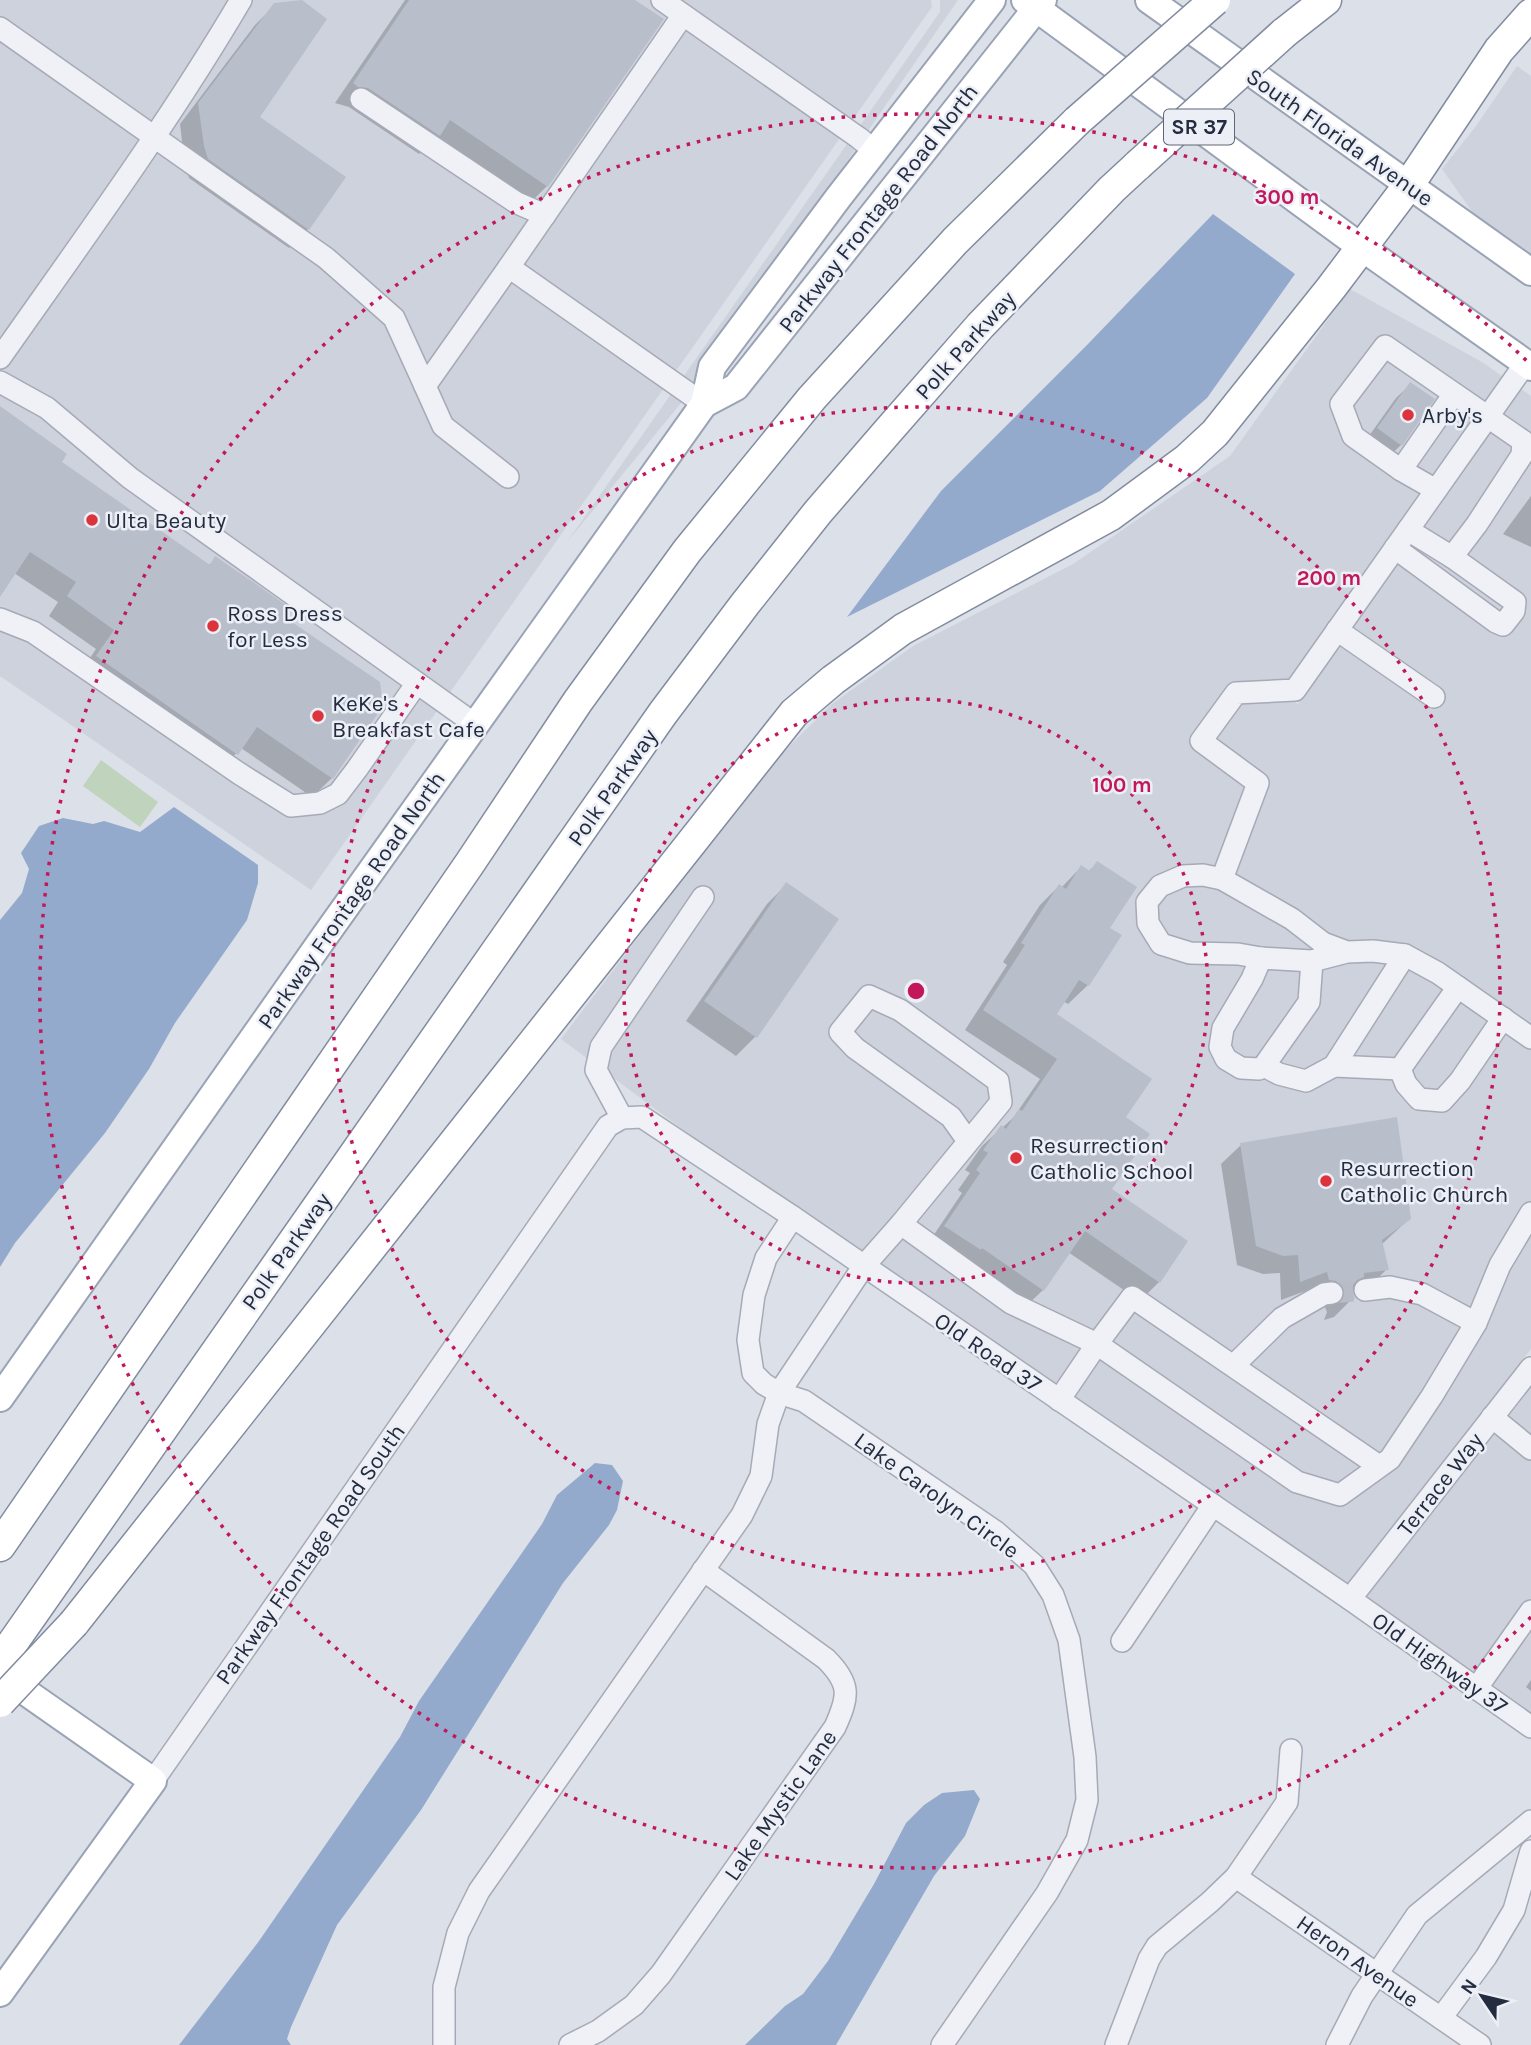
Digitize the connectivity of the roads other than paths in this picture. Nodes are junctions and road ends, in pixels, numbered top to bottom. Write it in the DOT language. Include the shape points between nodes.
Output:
graph roads {
  1 [pos="241,0"];
  2 [pos="662,0"];
  3 [pos="992,0"];
  4 [pos="1149,0"];
  5 [pos="1215,0"];
  6 [pos="1326,0"];
  7 [pos="1035,3"];
  8 [pos="1531,14"];
  9 [pos="683,15"];
  10 [pos="0,28"];
  11 [pos="361,99"];
  12 [pos="155,137"];
  13 [pos="875,151"];
  14 [pos="1408,186"];
  15 [pos="545,215"];
  16 [pos="1362,247"];
  17 [pos="509,267"];
  18 [pos="1531,272"];
  19 [pos="0,358"];
  20 [pos="1529,364"];
  21 [pos="0,382"];
  22 [pos="425,386"];
  23 [pos="1454,394"];
  24 [pos="704,404"];
  25 [pos="1487,417"];
  26 [pos="1401,470"];
  27 [pos="508,477"];
  28 [pos="1436,490"];
  29 [pos="1408,530"];
  30 [pos="1395,548"];
  31 [pos="1452,556"];
  32 [pos="0,619"];
  33 [pos="1337,631"];
  34 [pos="416,683"];
  35 [pos="1434,697"];
  36 [pos="476,725"];
  37 [pos="1222,879"];
  38 [pos="703,897"];
  39 [pos="1347,952"];
  40 [pos="1405,955"];
  41 [pos="1261,958"];
  42 [pos="1312,961"];
  43 [pos="1458,987"];
  44 [pos="1503,1018"];
  45 [pos="1531,1038"];
  46 [pos="1264,1066"];
  47 [pos="1334,1066"];
  48 [pos="1400,1069"];
  49 [pos="622,1118"];
  50 [pos="968,1141"];
  51 [pos="1531,1213"];
  52 [pos="793,1217"];
  53 [pos="901,1224"];
  54 [pos="863,1267"];
  55 [pos="1364,1290"];
  56 [pos="1332,1293"];
  57 [pos="1476,1323"];
  58 [pos="1097,1344"];
  59 [pos="1234,1365"];
  60 [pos="1531,1368"];
  61 [pos="779,1393"];
  62 [pos="0,1398"];
  63 [pos="1059,1400"];
  64 [pos="1492,1417"];
  65 [pos="1531,1449"];
  66 [pos="1379,1466"];
  67 [pos="1213,1505"];
  68 [pos="0,1546"];
  69 [pos="704,1570"];
  70 [pos="1350,1600"];
  71 [pos="1531,1611"];
  72 [pos="1122,1641"];
  73 [pos="0,1661"];
  74 [pos="0,1674"];
  75 [pos="1476,1689"];
  76 [pos="0,1702"];
  77 [pos="1531,1727"];
  78 [pos="1291,1750"];
  79 [pos="153,1781"];
  80 [pos="1531,1821"];
  81 [pos="1531,1852"];
  82 [pos="1236,1877"];
  83 [pos="1376,1974"];
  84 [pos="0,1993"];
  85 [pos="1441,2018"];
  86 [pos="444,2045"];
  87 [pos="570,2045"];
  88 [pos="942,2045"];
  89 [pos="1115,2045"];
  90 [pos="1337,2045"];
  91 [pos="1480,2045"];
  1 -- 12 [label="street"];
  2 -- 9 [label="street"];
  3 -- 13 [label="main road, Parkway Frontage Road North"];
  4 -- 14 [label="main road, South Florida Avenue"];
  5 -- 68 [label="highway, bridge" via="1077,121 955,241 813,398 687,551 578,701"];
  6 -- 73 [label="highway, Polk Parkway, bridge" via="1084,217 980,326 818,512 648,736"];
  7 -- 16 [label="main road, SR 37"];
  7 -- 24 [label="main road, Parkway Frontage Road North" via="736,387"];
  8 -- 14 [label="highway" via="1499,50"];
  9 -- 13 [label="street"];
  9 -- 15 [label="street"];
  10 -- 12 [label="street"];
  11 -- 15 [label="street" via="517,203"];
  12 -- 19 [label="street"];
  12 -- 22 [label="street" via="326,258 394,318"];
  13 -- 24 [label="main road, Parkway Frontage Road North" via="712,367"];
  14 -- 16 [label="highway"];
  14 -- 18 [label="main road, South Florida Avenue"];
  15 -- 17 [label="street"];
  16 -- 20 [label="main road, SR 37"];
  16 -- 76 [label="highway, bridge" via="1215,433 1187,459 1111,515 903,629 794,713 74,1623"];
  17 -- 22 [label="street"];
  17 -- 24 [label="street"];
  20 -- 25 [label="street"];
  21 -- 34 [label="street" via="47,408 130,478"];
  22 -- 27 [label="street" via="443,426"];
  23 -- 25 [label="street"];
  23 -- 26 [label="street"];
  23 -- 26 [label="street" via="1385,346 1341,404 1353,436"];
  24 -- 36 [label="main road, Parkway Frontage Road North"];
  25 -- 28 [label="street"];
  25 -- 31 [label="street" via="1523,441 1522,454"];
  26 -- 28 [label="street"];
  28 -- 29 [label="street"];
  29 -- 30 [label="street"];
  29 -- 31 [label="street"];
  30 -- 31 [label="street" via="1503,625 1515,602"];
  30 -- 33 [label="street"];
  32 -- 34 [label="street" via="33,632 291,806 320,803 338,793"];
  33 -- 35 [label="street"];
  33 -- 37 [label="street" via="1295,690 1236,693 1201,741 1258,783"];
  34 -- 36 [label="street"];
  36 -- 62 [label="main road, Parkway Frontage Road North"];
  37 -- 39 [label="street" via="1292,919 1323,943"];
  37 -- 41 [label="street" via="1183,876 1160,886 1147,902 1148,923 1161,944 1190,953"];
  38 -- 49 [label="street" via="601,1047 596,1070"];
  39 -- 40 [label="street"];
  39 -- 42 [label="street"];
  40 -- 43 [label="street"];
  40 -- 47 [label="street"];
  41 -- 42 [label="street"];
  41 -- 46 [label="street" via="1223,1028 1220,1046 1226,1059 1241,1068"];
  42 -- 46 [label="street" via="1309,1002"];
  43 -- 44 [label="street"];
  43 -- 48 [label="street"];
  44 -- 45 [label="street"];
  44 -- 48 [label="street" via="1442,1101 1419,1099"];
  46 -- 47 [label="street" via="1306,1081"];
  47 -- 48 [label="street"];
  49 -- 52 [label="street, Old Road 37" via="642,1117 655,1124"];
  49 -- 79 [label="street, Parkway Frontage Road South" via="608,1126"];
  50 -- 50 [label="street" via="1001,1102 998,1081 900,1010 869,996 840,1032 855,1048 951,1117"];
  50 -- 53 [label="street"];
  51 -- 57 [label="street" via="1500,1265"];
  52 -- 54 [label="street, Old Road 37"];
  52 -- 61 [label="street, Lake Carolyn Circle" via="766,1258 754,1295 748,1340 753,1373"];
  53 -- 54 [label="street"];
  53 -- 58 [label="street" via="1011,1303"];
  54 -- 61 [label="street"];
  54 -- 63 [label="street, Old Road 37"];
  55 -- 57 [label="street" via="1390,1287 1422,1294"];
  56 -- 59 [label="street" via="1282,1318"];
  57 -- 66 [label="street" via="1390,1459"];
  58 -- 59 [label="street" via="1132,1297"];
  58 -- 63 [label="street"];
  58 -- 66 [label="street" via="1297,1482 1340,1495"];
  59 -- 66 [label="street"];
  60 -- 64 [label="street, Terrace Way"];
  61 -- 69 [label="street" via="768,1424 761,1476 742,1515"];
  61 -- 88 [label="street, Lake Carolyn Circle" via="804,1401 996,1532 1034,1565 1053,1595 1069,1640 1086,1768 1087,1800 1077,1840 1047,1893"];
  63 -- 67 [label="street, Old Road 37"];
  64 -- 65 [label="street"];
  64 -- 70 [label="street, Terrace Way"];
  67 -- 70 [label="street, Old Road 37"];
  67 -- 72 [label="street"];
  69 -- 86 [label="street" via="479,1891 458,1933 444,1987"];
  69 -- 87 [label="street, Lake Mystic Lane" via="826,1659 841,1674 844,1708 661,1974 634,2005"];
  70 -- 75 [label="street, Old Highway 37"];
  71 -- 75 [label="street"];
  74 -- 79 [label="main road"];
  75 -- 77 [label="street, Old Highway 37"];
  78 -- 82 [label="street" via="1287,1802"];
  79 -- 84 [label="main road, Parkway Frontage Road South"];
  80 -- 83 [label="street" via="1417,1915"];
  81 -- 85 [label="street" via="1514,1910"];
  82 -- 83 [label="street, Heron Avenue"];
  82 -- 89 [label="street" via="1157,1946"];
  83 -- 85 [label="street, Heron Avenue"];
  83 -- 90 [label="street"];
  85 -- 91 [label="street, Heron Avenue"];
}
